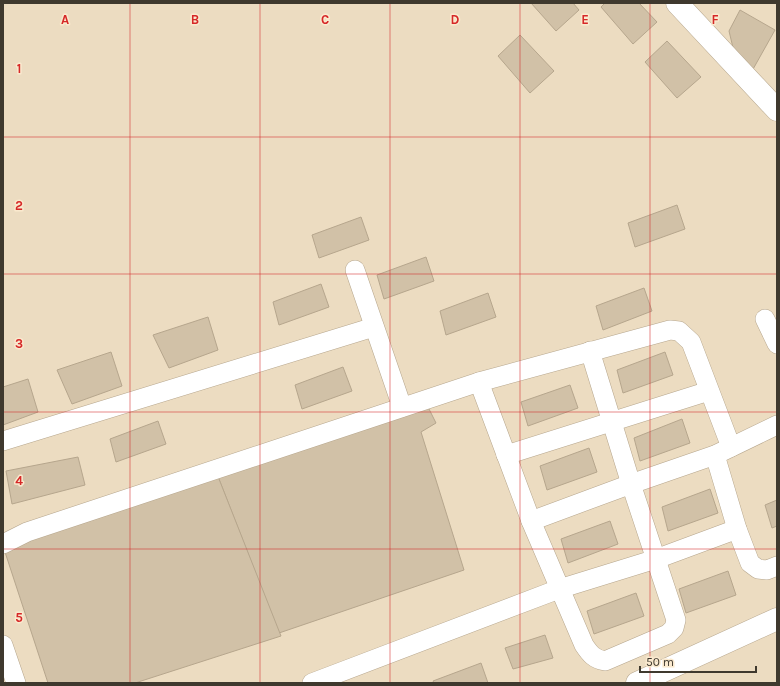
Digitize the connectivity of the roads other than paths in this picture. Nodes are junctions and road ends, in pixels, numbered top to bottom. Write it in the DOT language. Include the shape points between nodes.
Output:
graph roads {
  1 [pos="677,3"];
  2 [pos="777,110"];
  3 [pos="355,270"];
  4 [pos="765,319"];
  5 [pos="374,327"];
  6 [pos="777,344"];
  7 [pos="590,351"];
  8 [pos="479,382"];
  9 [pos="709,391"];
  10 [pos="402,407"];
  11 [pos="612,422"];
  12 [pos="777,425"];
  13 [pos="3,441"];
  14 [pos="723,451"];
  15 [pos="506,455"];
  16 [pos="631,484"];
  17 [pos="531,521"];
  18 [pos="738,529"];
  19 [pos="3,544"];
  20 [pos="656,559"];
  21 [pos="777,566"];
  22 [pos="559,589"];
  23 [pos="777,619"];
  24 [pos="4,653"];
  25 [pos="16,683"];
  26 [pos="312,683"];
  27 [pos="637,683"];
  1 -- 2 [label="main road"];
  3 -- 5 [label="street"];
  4 -- 6 [label="street"];
  5 -- 10 [label="street"];
  5 -- 13 [label="street"];
  7 -- 8 [label="street"];
  7 -- 9 [label="street" via="670,330 679,331 690,342"];
  7 -- 11 [label="street"];
  8 -- 10 [label="street"];
  8 -- 15 [label="street"];
  9 -- 11 [label="street"];
  9 -- 14 [label="street"];
  10 -- 19 [label="street" via="27,532"];
  11 -- 15 [label="street"];
  11 -- 16 [label="street"];
  12 -- 14 [label="street"];
  14 -- 16 [label="street"];
  14 -- 18 [label="street"];
  15 -- 17 [label="street"];
  16 -- 17 [label="street"];
  16 -- 20 [label="street"];
  17 -- 22 [label="street"];
  18 -- 20 [label="street"];
  18 -- 21 [label="street" via="750,562 758,569 767,570"];
  20 -- 22 [label="street"];
  20 -- 22 [label="street" via="676,620 674,628 668,634 605,661 597,660 584,645"];
  22 -- 26 [label="street"];
  23 -- 27 [label="main road"];
  24 -- 25 [label="street"];
}
